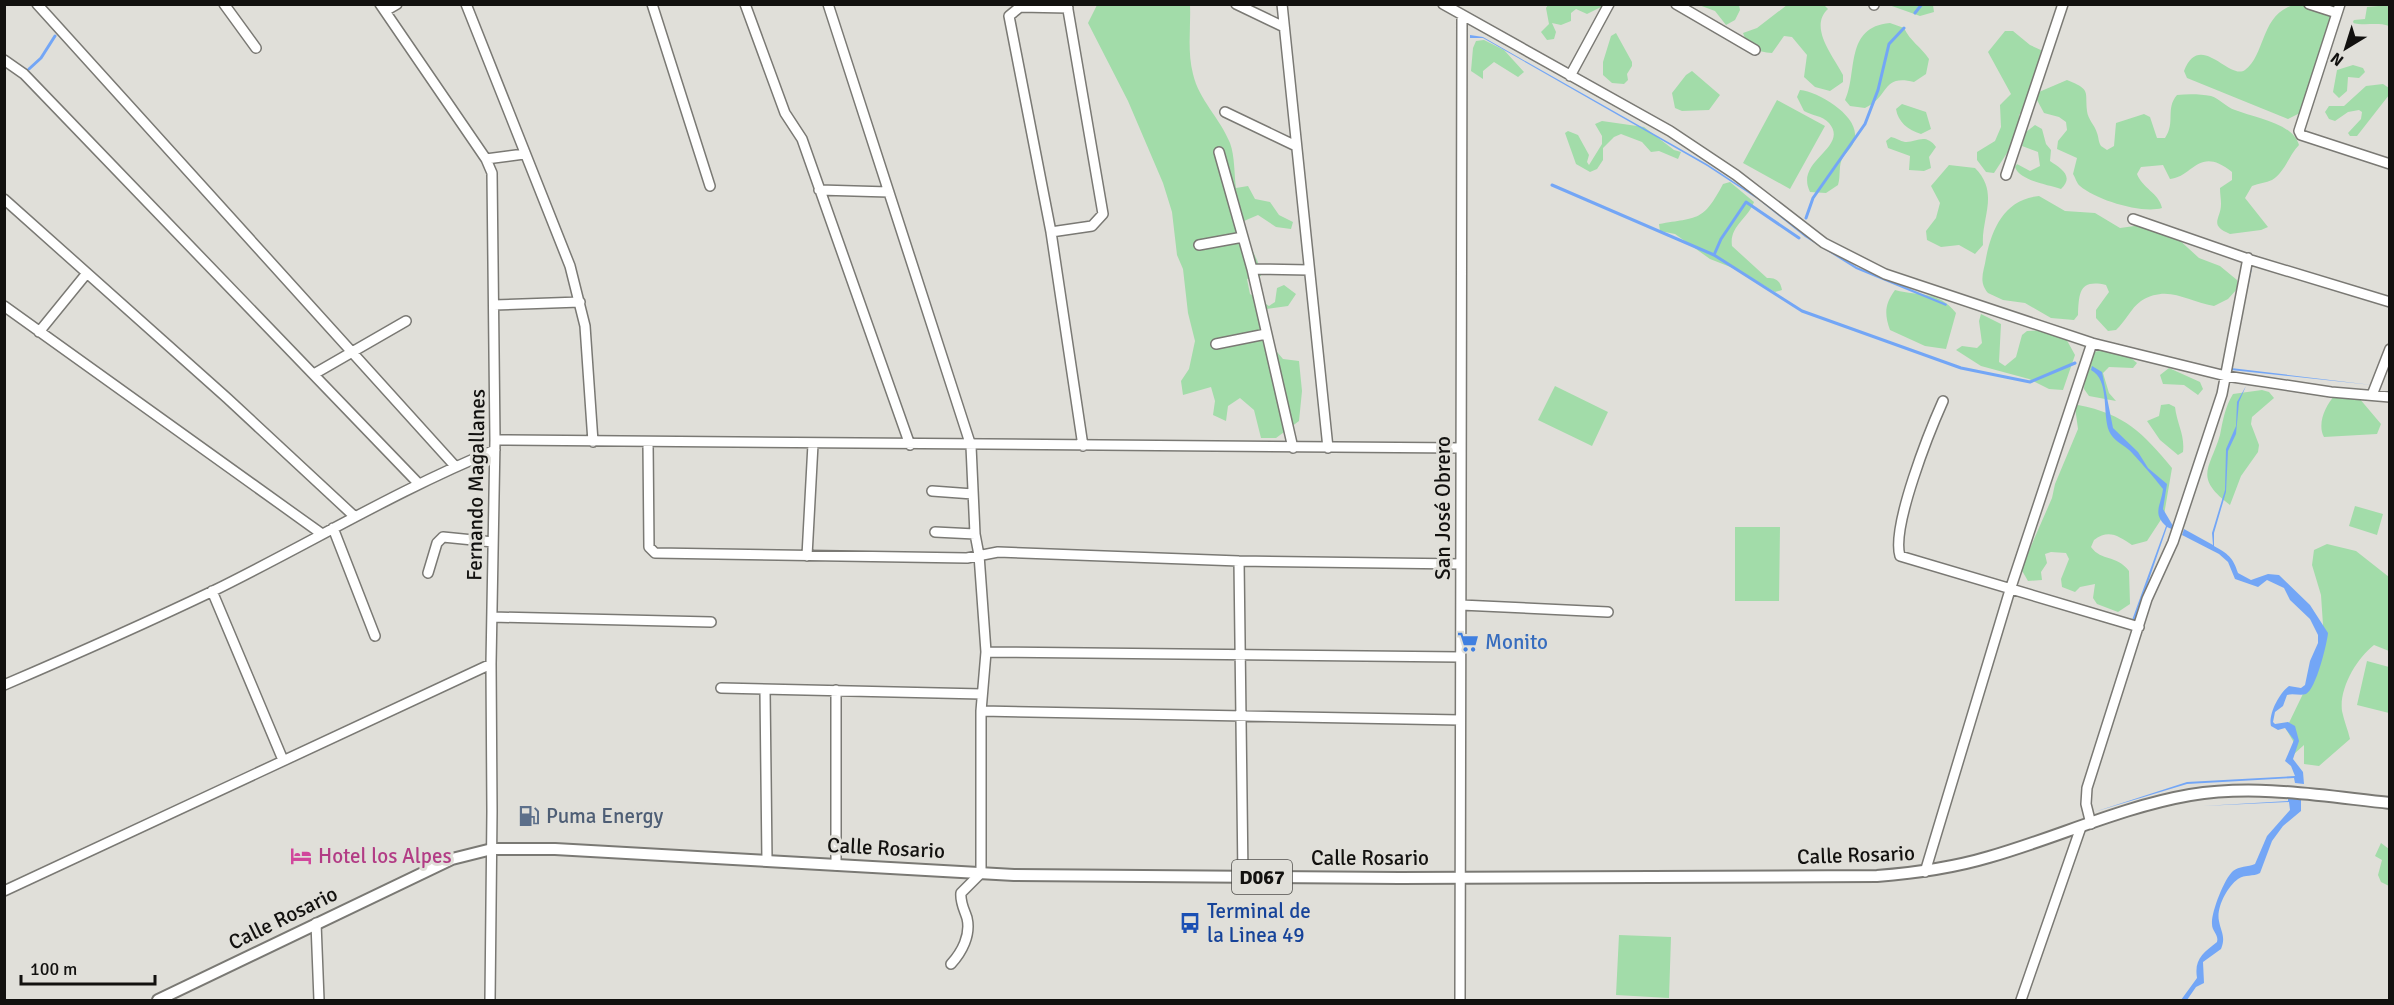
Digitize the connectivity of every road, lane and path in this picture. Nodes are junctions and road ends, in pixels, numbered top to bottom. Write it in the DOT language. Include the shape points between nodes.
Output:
graph roads {
  1 [pos="37,4"];
  2 [pos="224,4"];
  3 [pos="397,4"];
  4 [pos="466,4"];
  5 [pos="652,4"];
  6 [pos="745,4"];
  7 [pos="828,4"];
  8 [pos="1236,4"];
  9 [pos="1282,4"];
  10 [pos="1443,4"];
  11 [pos="1609,4"];
  12 [pos="1676,4"];
  13 [pos="2063,4"];
  14 [pos="2309,4"];
  15 [pos="1067,6"];
  16 [pos="382,8"];
  17 [pos="2338,9"];
  18 [pos="1462,16"];
  19 [pos="1284,27"];
  20 [pos="256,48"];
  21 [pos="1755,50"];
  22 [pos="4,60"];
  23 [pos="1570,76"];
  24 [pos="1225,112"];
  25 [pos="1296,146"];
  26 [pos="1219,152"];
  27 [pos="524,154"];
  28 [pos="486,159"];
  29 [pos="2390,164"];
  30 [pos="2006,175"];
  31 [pos="710,186"];
  32 [pos="819,190"];
  33 [pos="889,192"];
  34 [pos="4,199"];
  35 [pos="2133,219"];
  36 [pos="1052,232"];
  37 [pos="1243,237"];
  38 [pos="1199,245"];
  39 [pos="2247,258"];
  40 [pos="1252,269"];
  41 [pos="1309,270"];
  42 [pos="87,273"];
  43 [pos="580,302"];
  44 [pos="2390,302"];
  45 [pos="494,305"];
  46 [pos="4,306"];
  47 [pos="406,321"];
  48 [pos="39,332"];
  49 [pos="1266,334"];
  50 [pos="2092,343"];
  51 [pos="1216,344"];
  52 [pos="2390,349"];
  53 [pos="352,351"];
  54 [pos="314,374"];
  55 [pos="2226,376"];
  56 [pos="2372,395"];
  57 [pos="2390,397"];
  58 [pos="1942,401"];
  59 [pos="593,442"];
  60 [pos="648,443"];
  61 [pos="813,444"];
  62 [pos="495,445"];
  63 [pos="910,445"];
  64 [pos="970,446"];
  65 [pos="1083,446"];
  66 [pos="1293,448"];
  67 [pos="1328,448"];
  68 [pos="1461,448"];
  69 [pos="455,466"];
  70 [pos="418,483"];
  71 [pos="932,491"];
  72 [pos="973,494"];
  73 [pos="354,516"];
  74 [pos="333,528"];
  75 [pos="935,531"];
  76 [pos="321,534"];
  77 [pos="975,534"];
  78 [pos="493,542"];
  79 [pos="979,555"];
  80 [pos="807,556"];
  81 [pos="1239,561"];
  82 [pos="1461,564"];
  83 [pos="428,573"];
  84 [pos="2010,590"];
  85 [pos="212,591"];
  86 [pos="1461,605"];
  87 [pos="1608,612"];
  88 [pos="492,617"];
  89 [pos="711,622"];
  90 [pos="2139,627"];
  91 [pos="375,636"];
  92 [pos="986,652"];
  93 [pos="1240,655"];
  94 [pos="1460,657"];
  95 [pos="490,663"];
  96 [pos="4,685"];
  97 [pos="722,688"];
  98 [pos="765,690"];
  99 [pos="836,690"];
  100 [pos="982,694"];
  101 [pos="981,711"];
  102 [pos="1241,716"];
  103 [pos="1460,720"];
  104 [pos="283,760"];
  105 [pos="2390,803"];
  106 [pos="2086,826"];
  107 [pos="492,849"];
  108 [pos="767,861"];
  109 [pos="837,865"];
  110 [pos="1925,872"];
  111 [pos="981,873"];
  112 [pos="1243,877"];
  113 [pos="1460,877"];
  114 [pos="4,891"];
  115 [pos="316,923"];
  116 [pos="951,964"];
  117 [pos="158,1000"];
  118 [pos="319,1000"];
  119 [pos="490,1000"];
  120 [pos="1460,1000"];
  121 [pos="2021,1000"];
  1 -- 53 [label="street"];
  2 -- 20 [label="street"];
  3 -- 16 [label="street"];
  4 -- 27 [label="street"];
  5 -- 31 [label="street"];
  6 -- 32 [label="street" via="785,113 802,139"];
  7 -- 33 [label="street"];
  8 -- 19 [label="street"];
  9 -- 19 [label="street"];
  10 -- 18 [label="street"];
  11 -- 23 [label="street"];
  12 -- 21 [label="street"];
  13 -- 30 [label="street"];
  14 -- 17 [label="street"];
  15 -- 36 [label="street" via="1103,214 1092,226"];
  15 -- 36 [label="street" via="1020,7 1009,16"];
  16 -- 28 [label="street, Fernando Magallanes"];
  17 -- 29 [label="street" via="2299,131 2301,135"];
  18 -- 23 [label="street"];
  18 -- 68 [label="street, San José Obrero"];
  19 -- 25 [label="street"];
  22 -- 54 [label="street" via="24,74"];
  23 -- 50 [label="street" via="1708,155 1796,224 1857,261 1923,289"];
  24 -- 25 [label="street"];
  25 -- 41 [label="street"];
  26 -- 37 [label="street"];
  27 -- 28 [label="street"];
  27 -- 43 [label="street" via="570,266"];
  28 -- 45 [label="street, Fernando Magallanes" via="492,172"];
  32 -- 33 [label="street"];
  32 -- 63 [label="street"];
  33 -- 64 [label="street"];
  34 -- 42 [label="street"];
  35 -- 39 [label="street"];
  36 -- 65 [label="street"];
  37 -- 38 [label="street"];
  37 -- 40 [label="street"];
  39 -- 44 [label="street"];
  39 -- 55 [label="street"];
  40 -- 41 [label="street"];
  40 -- 49 [label="street"];
  41 -- 67 [label="street"];
  42 -- 48 [label="street"];
  42 -- 73 [label="street"];
  43 -- 45 [label="street"];
  43 -- 59 [label="street"];
  45 -- 62 [label="street, Fernando Magallanes"];
  46 -- 48 [label="street"];
  47 -- 53 [label="street"];
  48 -- 76 [label="street"];
  49 -- 51 [label="street"];
  49 -- 66 [label="street"];
  50 -- 55 [label="street"];
  50 -- 84 [label="street"];
  52 -- 56 [label="street"];
  53 -- 54 [label="street"];
  53 -- 69 [label="street"];
  54 -- 70 [label="street"];
  55 -- 56 [label="street"];
  55 -- 90 [label="street" via="2182,518 2155,576"];
  56 -- 57 [label="street"];
  58 -- 84 [label="street" via="1905,510 1900,556"];
  59 -- 60 [label="street"];
  59 -- 62 [label="street"];
  60 -- 61 [label="street"];
  60 -- 80 [label="street" via="652,552"];
  61 -- 63 [label="street"];
  61 -- 80 [label="street"];
  62 -- 69 [label="street"];
  62 -- 78 [label="street, Fernando Magallanes"];
  63 -- 64 [label="street"];
  64 -- 65 [label="street"];
  64 -- 72 [label="street"];
  65 -- 66 [label="street"];
  66 -- 67 [label="street"];
  67 -- 68 [label="street"];
  68 -- 82 [label="street, San José Obrero"];
  69 -- 70 [label="street"];
  70 -- 73 [label="street"];
  71 -- 72 [label="street"];
  72 -- 77 [label="street"];
  73 -- 74 [label="street"];
  74 -- 76 [label="street"];
  74 -- 91 [label="street"];
  75 -- 77 [label="street"];
  76 -- 85 [label="street"];
  77 -- 79 [label="street"];
  78 -- 83 [label="street" via="442,537"];
  78 -- 88 [label="street, Fernando Magallanes"];
  79 -- 80 [label="street"];
  79 -- 81 [label="street" via="998,552"];
  79 -- 92 [label="street"];
  81 -- 82 [label="street"];
  81 -- 93 [label="street"];
  82 -- 86 [label="street, San José Obrero"];
  84 -- 90 [label="street"];
  84 -- 110 [label="street"];
  85 -- 96 [label="street"];
  85 -- 104 [label="street"];
  86 -- 87 [label="street"];
  86 -- 94 [label="street, San José Obrero"];
  88 -- 89 [label="street"];
  88 -- 95 [label="street, Fernando Magallanes"];
  90 -- 106 [label="street" via="2087,788"];
  92 -- 93 [label="street"];
  92 -- 100 [label="street"];
  93 -- 94 [label="street"];
  93 -- 102 [label="street"];
  94 -- 103 [label="street, San José Obrero"];
  95 -- 104 [label="street"];
  95 -- 107 [label="street, Fernando Magallanes"];
  97 -- 98 [label="street"];
  98 -- 99 [label="street"];
  98 -- 108 [label="street"];
  99 -- 100 [label="street"];
  99 -- 109 [label="street"];
  100 -- 101 [label="street"];
  101 -- 102 [label="street"];
  101 -- 111 [label="street"];
  102 -- 103 [label="street"];
  102 -- 112 [label="street"];
  103 -- 113 [label="street, San José Obrero"];
  104 -- 114 [label="street"];
  105 -- 106 [label="main road, Calle Rosario / D067" via="2272,790 2219,791 2175,799"];
  106 -- 110 [label="main road, Calle Rosario / D067" via="1991,857"];
  106 -- 121 [label="street"];
  107 -- 108 [label="main road, Calle Rosario / D067"];
  107 -- 115 [label="main road, Calle Rosario / D067" via="452,859"];
  107 -- 119 [label="street, Fernando Magallanes"];
  108 -- 109 [label="main road, Calle Rosario / D067"];
  109 -- 111 [label="main road, Calle Rosario / D067"];
  110 -- 113 [label="main road, Calle Rosario / D067" via="1752,878"];
  111 -- 112 [label="main road, Calle Rosario / D067"];
  111 -- 116 [label="street" via="961,893 968,925 965,942"];
  112 -- 113 [label="main road, Calle Rosario / D067"];
  113 -- 120 [label="street, San José Obrero"];
  115 -- 117 [label="main road, Calle Rosario / D067"];
  115 -- 118 [label="street"];
}
